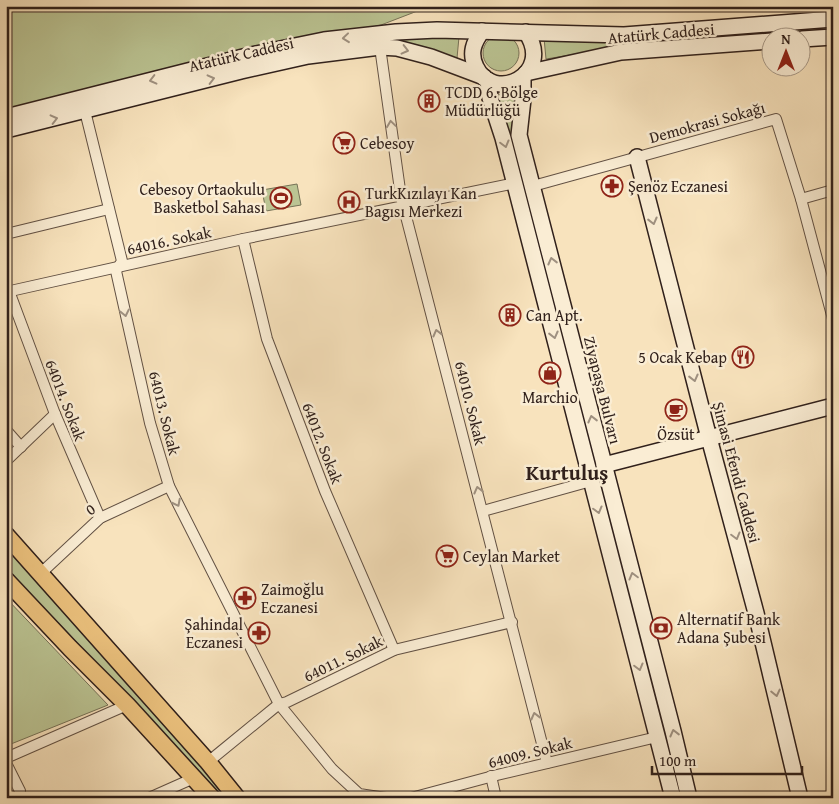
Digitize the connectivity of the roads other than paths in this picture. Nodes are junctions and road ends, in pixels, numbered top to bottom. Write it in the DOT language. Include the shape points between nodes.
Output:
graph roads {
  1 [pos="833,19"];
  2 [pos="482,31"];
  3 [pos="526,32"];
  4 [pos="833,37"];
  5 [pos="812,38"];
  6 [pos="762,43"];
  7 [pos="380,47"];
  8 [pos="525,75"];
  9 [pos="486,79"];
  10 [pos="85,111"];
  11 [pos="6,117"];
  12 [pos="6,130"];
  13 [pos="637,157"];
  14 [pos="515,183"];
  15 [pos="533,186"];
  16 [pos="833,190"];
  17 [pos="801,199"];
  18 [pos="404,205"];
  19 [pos="109,209"];
  20 [pos="6,234"];
  21 [pos="243,239"];
  22 [pos="119,266"];
  23 [pos="8,291"];
  24 [pos="830,298"];
  25 [pos="833,319"];
  26 [pos="833,406"];
  27 [pos="55,414"];
  28 [pos="6,430"];
  29 [pos="709,438"];
  30 [pos="21,447"];
  31 [pos="6,461"];
  32 [pos="604,465"];
  33 [pos="590,481"];
  34 [pos="169,486"];
  35 [pos="483,511"];
  36 [pos="100,518"];
  37 [pos="6,535"];
  38 [pos="40,574"];
  39 [pos="6,580"];
  40 [pos="512,622"];
  41 [pos="394,650"];
  42 [pos="279,704"];
  43 [pos="127,705"];
  44 [pos="657,737"];
  45 [pos="6,758"];
  46 [pos="208,762"];
  47 [pos="6,763"];
  48 [pos="547,763"];
  49 [pos="491,776"];
  50 [pos="194,778"];
  51 [pos="20,791"];
  52 [pos="149,798"];
  53 [pos="212,798"];
  54 [pos="237,798"];
  55 [pos="386,798"];
  56 [pos="411,798"];
  57 [pos="496,798"];
  58 [pos="673,798"];
  59 [pos="689,798"];
  60 [pos="800,798"];
  1 -- 3 [label="main road, Atatürk Caddesi" via="624,35"];
  2 -- 3 [label="main road"];
  2 -- 9 [label="main road" via="472,49 477,70"];
  2 -- 11 [label="main road, Atatürk Caddesi, one-way" via="396,32 324,40 251,55"];
  3 -- 8 [label="main road" via="534,50"];
  4 -- 5 [label="main road"];
  6 -- 8 [label="main road, Atatürk Caddesi" via="621,52"];
  7 -- 9 [label="main road, Atatürk Caddesi, one-way" via="431,57"];
  10 -- 7 [label="main road, Atatürk Caddesi, one-way" via="308,56"];
  18 -- 7 [label="street, 64010. Sokak, one-way"];
  8 -- 9 [label="main road" via="517,81 502,84"];
  8 -- 15 [label="main road, Ziyapaşa Bulvarı" via="518,135"];
  9 -- 14 [label="main road, one-way"];
  12 -- 10 [label="main road, Atatürk Caddesi, one-way"];
  10 -- 19 [label="street, 64013. Sokak"];
  13 -- 15 [label="street, Demokrasi Sokağı"];
  13 -- 17 [label="street, Demokrasi Sokağı" via="776,119"];
  13 -- 29 [label="main road, Şimasi Efendi Caddesi, one-way"];
  14 -- 18 [label="street, 64016. Sokak"];
  14 -- 33 [label="main road, one-way"];
  32 -- 15 [label="main road, Ziyapaşa Bulvarı, one-way"];
  16 -- 17 [label="street"];
  17 -- 24 [label="street, Demokrasi Sokağı"];
  18 -- 21 [label="street, 64016. Sokak"];
  35 -- 18 [label="street, 64010. Sokak, one-way"];
  19 -- 20 [label="street"];
  19 -- 22 [label="street, 64013. Sokak" via="122,260"];
  21 -- 22 [label="street, 64016. Sokak"];
  21 -- 41 [label="street, 64012. Sokak" via="267,339 325,491"];
  22 -- 23 [label="street, 64016. Sokak"];
  22 -- 34 [label="street, 64013. Sokak, one-way" via="116,271 150,423"];
  23 -- 27 [label="street, 64014. Sokak"];
  24 -- 25 [label="street, Demokrasi Sokağı"];
  26 -- 29 [label="main road"];
  27 -- 30 [label="street"];
  27 -- 36 [label="street, 64014. Sokak"];
  28 -- 30 [label="street"];
  29 -- 32 [label="main road"];
  29 -- 60 [label="main road, Şimasi Efendi Caddesi, one-way" via="756,613"];
  30 -- 31 [label="street"];
  59 -- 32 [label="main road, Ziyapaşa Bulvarı, one-way"];
  33 -- 35 [label="street"];
  33 -- 44 [label="main road, one-way"];
  34 -- 36 [label="street, 0"];
  34 -- 42 [label="street, 64013. Sokak, one-way"];
  35 -- 40 [label="street, 64010. Sokak"];
  36 -- 38 [label="street, 0"];
  37 -- 38 [label="main road"];
  38 -- 46 [label="main road"];
  39 -- 43 [label="main road"];
  40 -- 41 [label="street, 64011. Sokak"];
  48 -- 40 [label="street, 64010. Sokak, one-way"];
  41 -- 42 [label="street, 64011. Sokak"];
  42 -- 46 [label="street, 64011. Sokak"];
  42 -- 55 [label="street" via="332,769 359,794"];
  43 -- 45 [label="street"];
  43 -- 50 [label="main road"];
  44 -- 48 [label="street, 64009. Sokak"];
  44 -- 58 [label="main road"];
  46 -- 54 [label="main road"];
  47 -- 51 [label="street"];
  48 -- 49 [label="street, 64009. Sokak"];
  49 -- 56 [label="street, 64009. Sokak"];
  49 -- 57 [label="street"];
  50 -- 52 [label="street"];
  50 -- 53 [label="main road"];
}
